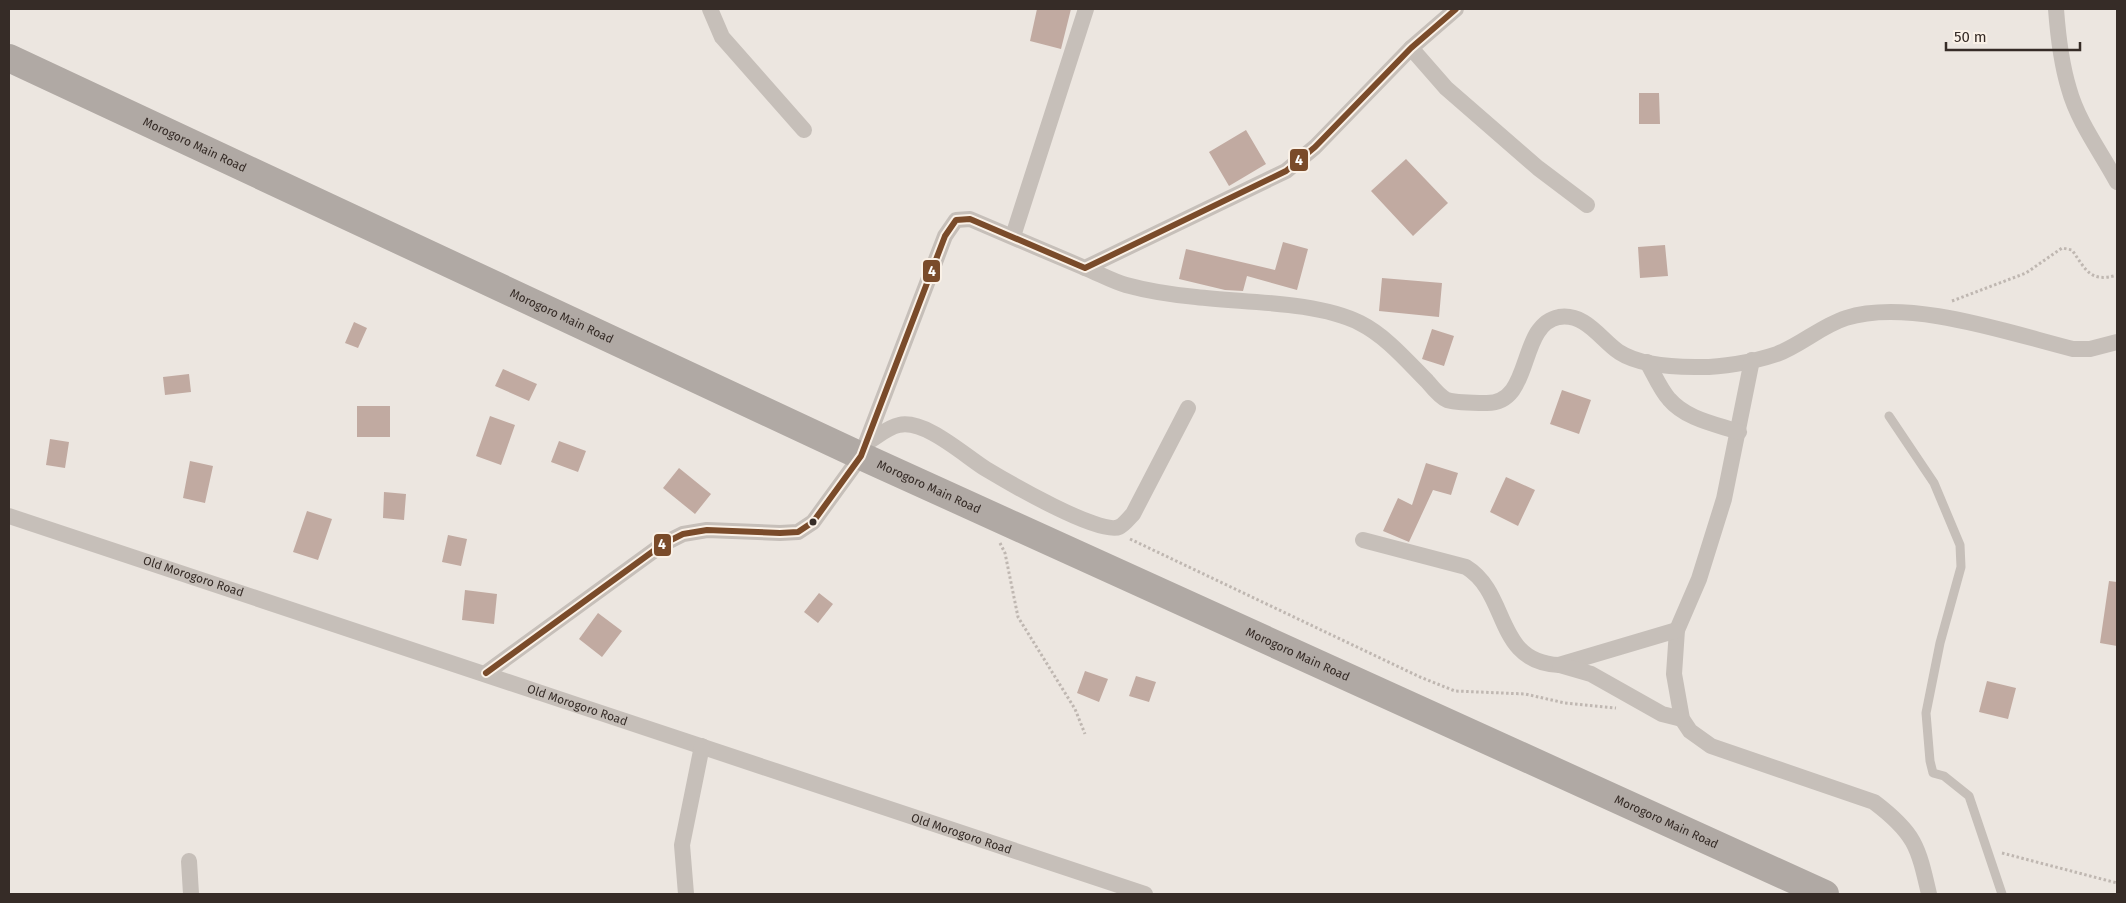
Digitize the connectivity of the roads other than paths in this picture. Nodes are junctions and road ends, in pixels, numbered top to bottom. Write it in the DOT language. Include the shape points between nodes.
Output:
graph roads {
  1 [pos="710,9"];
  2 [pos="1086,9"];
  3 [pos="1456,9"];
  4 [pos="2056,9"];
  5 [pos="1438,15"];
  6 [pos="1411,48"];
  7 [pos="9,58"];
  8 [pos="804,130"];
  9 [pos="2117,182"];
  10 [pos="1586,205"];
  11 [pos="1013,236"];
  12 [pos="1085,268"];
  13 [pos="2117,342"];
  14 [pos="1752,360"];
  15 [pos="1647,362"];
  16 [pos="1188,408"];
  17 [pos="1889,416"];
  18 [pos="1739,432"];
  19 [pos="863,450"];
  20 [pos="9,516"];
  21 [pos="1363,540"];
  22 [pos="1677,630"];
  23 [pos="1560,665"];
  24 [pos="486,673"];
  25 [pos="1682,720"];
  26 [pos="702,746"];
  27 [pos="189,861"];
  28 [pos="191,894"];
  29 [pos="686,894"];
  30 [pos="1145,894"];
  31 [pos="1825,894"];
  32 [pos="1928,894"];
  33 [pos="2002,894"];
  1 -- 8 [label="street" via="722,37"];
  2 -- 11 [label="street"];
  3 -- 5 [label="street"];
  4 -- 9 [label="street" via="2059,48 2069,90 2082,122"];
  5 -- 6 [label="street"];
  6 -- 10 [label="street" via="1446,88"];
  6 -- 12 [label="street" via="1314,147 1286,171"];
  7 -- 19 [label="highway, Morogoro Main Road"];
  11 -- 12 [label="street"];
  11 -- 19 [label="street" via="970,219 956,220 945,236"];
  12 -- 15 [label="street" via="1126,285 1194,297 1332,313 1361,323 1388,344 1445,400 1489,403 1507,398 1540,330 1557,317 1572,317 1586,323 1620,353"];
  13 -- 14 [label="street" via="2090,349 2073,349 1974,323 1897,310 1876,311 1844,319 1777,354"];
  14 -- 15 [label="street" via="1696,368"];
  14 -- 18 [label="street"];
  15 -- 18 [label="street" via="1668,398 1680,410"];
  16 -- 19 [label="street" via="1133,514 1120,527 1110,529 1032,495 930,432 912,426 899,425"];
  17 -- 33 [label="lane" via="1934,483 1960,545 1961,567 1940,643 1926,713 1930,762 1933,773 1944,776 1969,796"];
  18 -- 22 [label="street" via="1712,540"];
  19 -- 24 [label="street" via="813,522 798,532 707,530 683,534 663,544"];
  19 -- 31 [label="highway, Morogoro Main Road" via="984,512"];
  20 -- 24 [label="street, Old Morogoro Road"];
  21 -- 23 [label="street" via="1475,572 1518,648 1532,658"];
  22 -- 23 [label="street"];
  22 -- 25 [label="street" via="1674,674"];
  23 -- 25 [label="street" via="1591,674 1662,714"];
  24 -- 26 [label="street, Old Morogoro Road"];
  25 -- 32 [label="street" via="1690,732 1711,746 1874,802 1896,819 1914,842"];
  26 -- 29 [label="street" via="682,845"];
  26 -- 30 [label="street, Old Morogoro Road"];
  27 -- 28 [label="street"];
}
